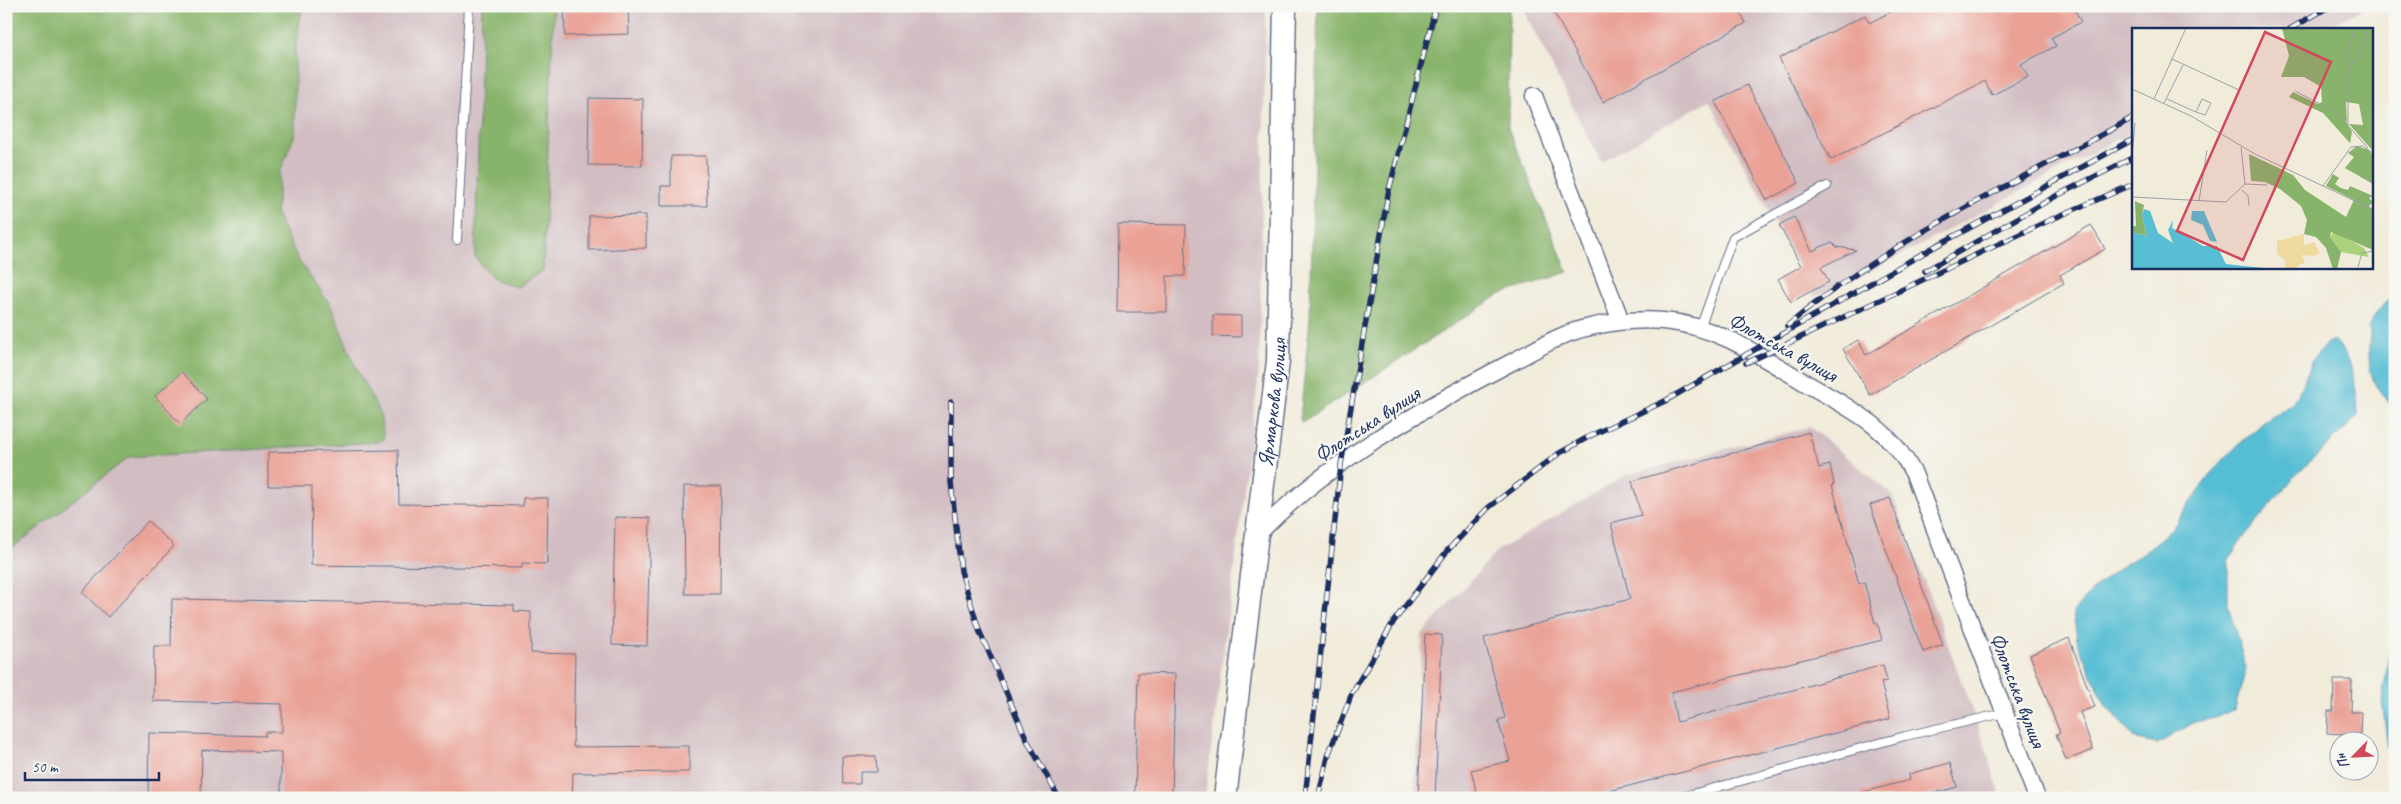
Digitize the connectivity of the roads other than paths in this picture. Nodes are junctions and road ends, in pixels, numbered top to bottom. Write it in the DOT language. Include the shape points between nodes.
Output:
graph roads {
  1 [pos="469,6"];
  2 [pos="1285,6"];
  3 [pos="1534,96"];
  4 [pos="1827,186"];
  5 [pos="457,240"];
  6 [pos="1622,322"];
  7 [pos="1700,328"];
  8 [pos="1258,534"];
  9 [pos="2004,713"];
  10 [pos="1225,798"];
  11 [pos="1678,798"];
  12 [pos="2036,798"];
  1 -- 5 [label="lane"];
  2 -- 8 [label="street, Ярмаркова вулиця" via="1278,361"];
  3 -- 6 [label="street"];
  4 -- 7 [label="lane" via="1734,237"];
  6 -- 7 [label="street, Флотська вулиця" via="1664,321"];
  6 -- 8 [label="street, Флотська вулиця" via="1585,328 1559,338 1486,375 1394,429 1288,503"];
  7 -- 9 [label="street, Флотська вулиця" via="1753,351 1855,412 1882,431 1903,453 1914,474"];
  8 -- 10 [label="street, Ярмаркова вулиця"];
  9 -- 11 [label="lane" via="1904,736"];
  9 -- 12 [label="street, Флотська вулиця"];
}
